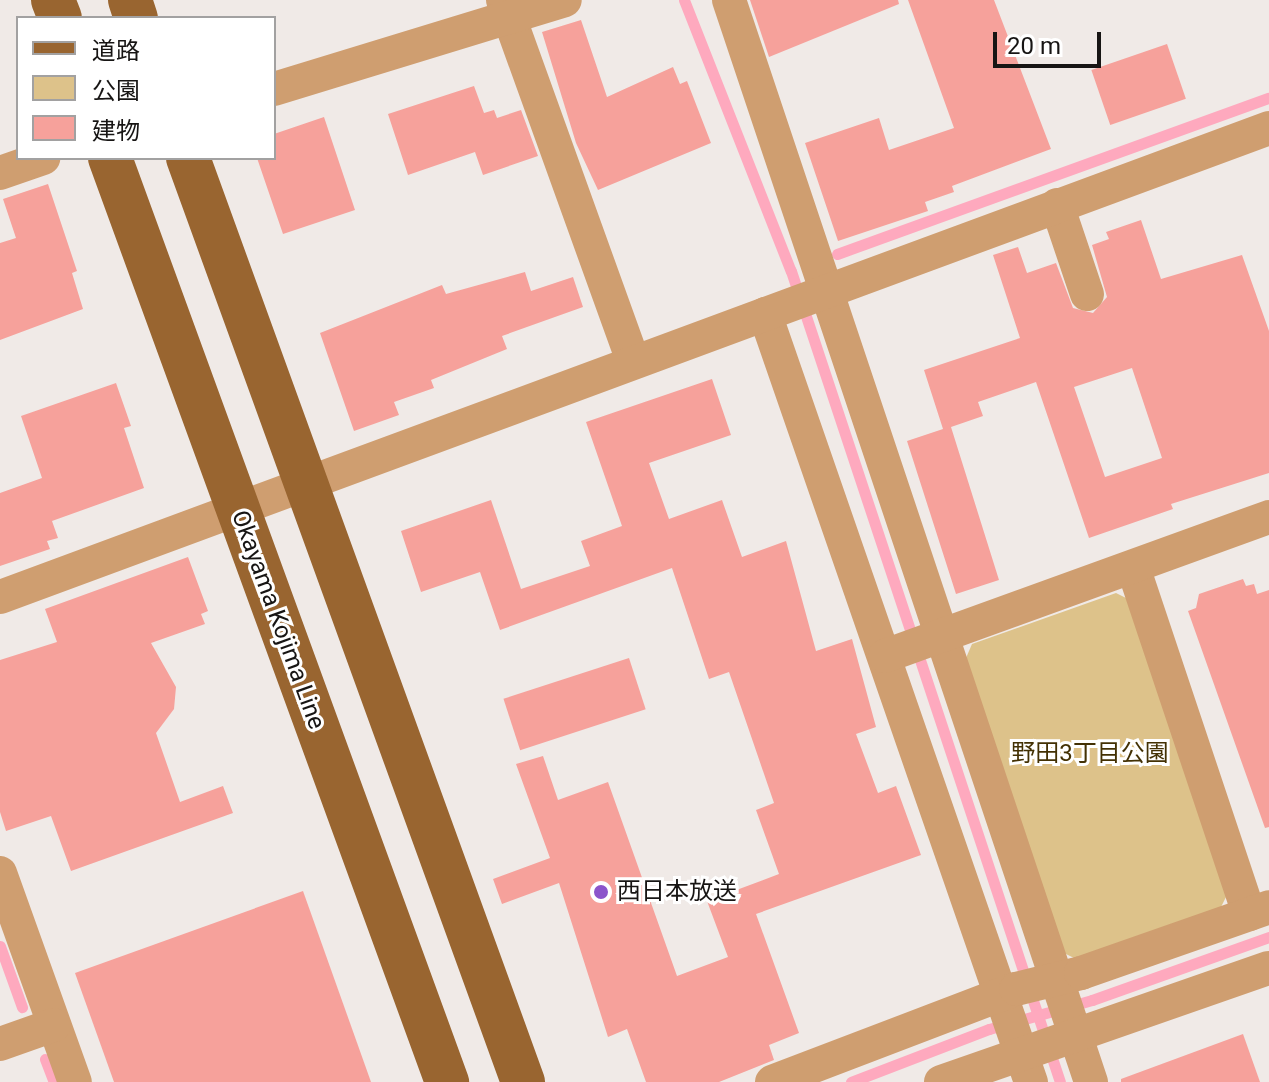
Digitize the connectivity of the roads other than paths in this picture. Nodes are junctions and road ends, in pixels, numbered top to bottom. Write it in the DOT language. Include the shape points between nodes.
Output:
graph roads {
  1 [pos="565,0"];
  2 [pos="729,0"];
  3 [pos="507,10"];
  4 [pos="276,88"];
  5 [pos="1269,128"];
  6 [pos="37,160"];
  7 [pos="111,160"];
  8 [pos="189,160"];
  9 [pos="0,173"];
  10 [pos="1057,205"];
  11 [pos="1087,294"];
  12 [pos="799,300"];
  13 [pos="633,361"];
  14 [pos="304,484"];
  15 [pos="238,510"];
  16 [pos="1269,517"];
  17 [pos="1133,567"];
  18 [pos="0,597"];
  19 [pos="916,645"];
  20 [pos="0,873"];
  21 [pos="1259,911"];
  22 [pos="1269,968"];
  23 [pos="1038,1021"];
  24 [pos="54,1025"];
  25 [pos="0,1044"];
  26 [pos="75,1082"];
  27 [pos="447,1082"];
  28 [pos="523,1082"];
  29 [pos="772,1082"];
  30 [pos="941,1082"];
  31 [pos="1091,1082"];
  1 -- 3 [label="street"];
  2 -- 12 [label="street"];
  3 -- 4 [label="street"];
  3 -- 13 [label="street"];
  5 -- 10 [label="street"];
  6 -- 9 [label="street"];
  7 -- 15 [label="main road, Okayama Kojima Line"];
  8 -- 14 [label="main road"];
  10 -- 11 [label="street"];
  10 -- 12 [label="street"];
  12 -- 13 [label="street"];
  12 -- 19 [label="street"];
  12 -- 19 [label="street"];
  13 -- 14 [label="street"];
  14 -- 15 [label="street"];
  14 -- 28 [label="main road"];
  15 -- 18 [label="street"];
  15 -- 27 [label="main road, Okayama Kojima Line"];
  16 -- 17 [label="street"];
  17 -- 19 [label="street"];
  17 -- 21 [label="street"];
  19 -- 23 [label="street"];
  19 -- 23 [label="street"];
  20 -- 24 [label="street"];
  21 -- 23 [label="street"];
  22 -- 23 [label="street"];
  23 -- 29 [label="street"];
  23 -- 30 [label="street"];
  23 -- 31 [label="street"];
  24 -- 25 [label="street"];
  24 -- 26 [label="street"];
}
